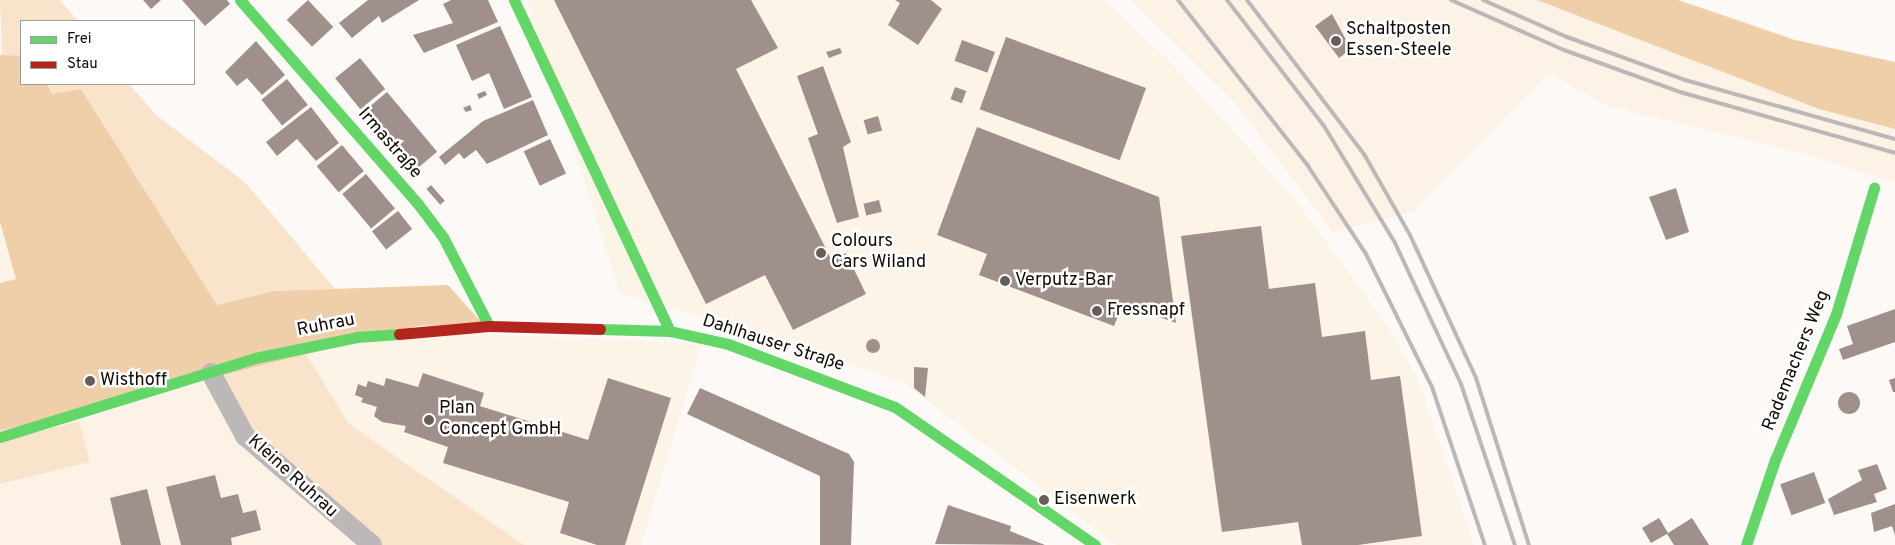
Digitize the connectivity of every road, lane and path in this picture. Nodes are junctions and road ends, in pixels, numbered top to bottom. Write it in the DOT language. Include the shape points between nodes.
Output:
graph roads {
  1 [pos="240,0"];
  2 [pos="514,0"];
  3 [pos="1874,188"];
  4 [pos="489,326"];
  5 [pos="670,331"];
  6 [pos="211,373"];
  7 [pos="0,437"];
  8 [pos="372,545"];
  9 [pos="1095,545"];
  10 [pos="1746,545"];
  1 -- 4 [label="street, Irmastraße" via="443,237"];
  2 -- 5 [label="street"];
  3 -- 10 [label="street, Rademachers Weg" via="1836,314 1775,460"];
  4 -- 5 [label="street, Ruhrau"];
  4 -- 6 [label="street, Ruhrau" via="357,338 255,358"];
  5 -- 9 [label="street, Dahlhauser Straße" via="728,344 792,365 895,407"];
  6 -- 7 [label="street, Ruhrau"];
  6 -- 8 [label="street, Kleine Ruhrau" via="245,436"];
}
